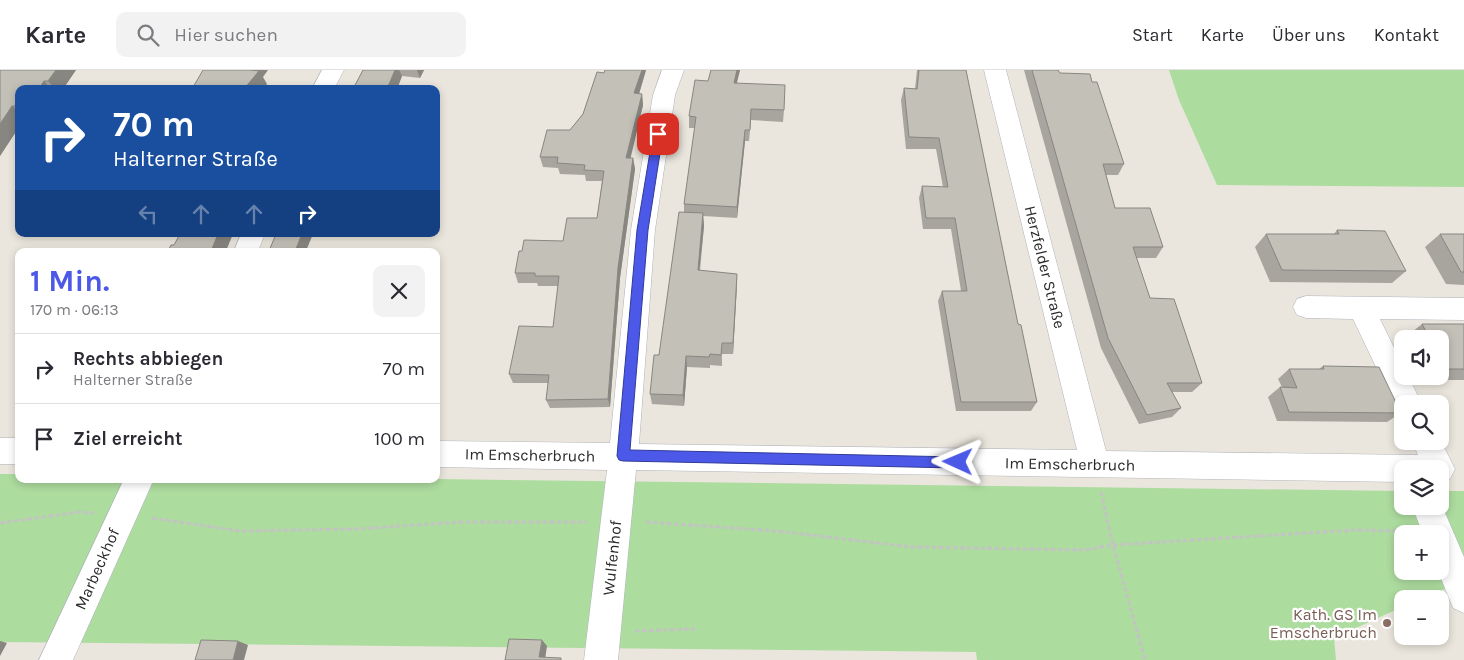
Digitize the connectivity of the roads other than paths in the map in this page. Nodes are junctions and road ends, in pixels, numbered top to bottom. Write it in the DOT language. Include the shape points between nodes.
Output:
graph roads {
  1 [pos="333,70"];
  2 [pos="673,70"];
  3 [pos="995,70"];
  4 [pos="325,85"];
  5 [pos="1306,306"];
  6 [pos="1362,308"];
  7 [pos="1464,309"];
  8 [pos="1404,395"];
  9 [pos="0,451"];
  10 [pos="15,451"];
  11 [pos="440,454"];
  12 [pos="623,456"];
  13 [pos="1095,465"];
  14 [pos="1394,468"];
  15 [pos="1449,469"];
  16 [pos="1464,470"];
  17 [pos="137,483"];
  18 [pos="1449,560"];
  19 [pos="1464,597"];
  20 [pos="603,646"];
  21 [pos="56,660"];
  1 -- 4 [label="street"];
  2 -- 12 [label="street, Wulfenhof" via="664,95 643,230"];
  3 -- 13 [label="street, Herzfelder Straße"];
  5 -- 6 [label="street"];
  6 -- 7 [label="street"];
  6 -- 8 [label="street"];
  9 -- 10 [label="street"];
  11 -- 12 [label="street, Im Emscherbruch"];
  12 -- 13 [label="street, Im Emscherbruch"];
  12 -- 20 [label="street, Wulfenhof"];
  13 -- 14 [label="street, Im Emscherbruch"];
  15 -- 16 [label="street"];
  17 -- 21 [label="street, Marbeckhof"];
  18 -- 19 [label="street"];
}
